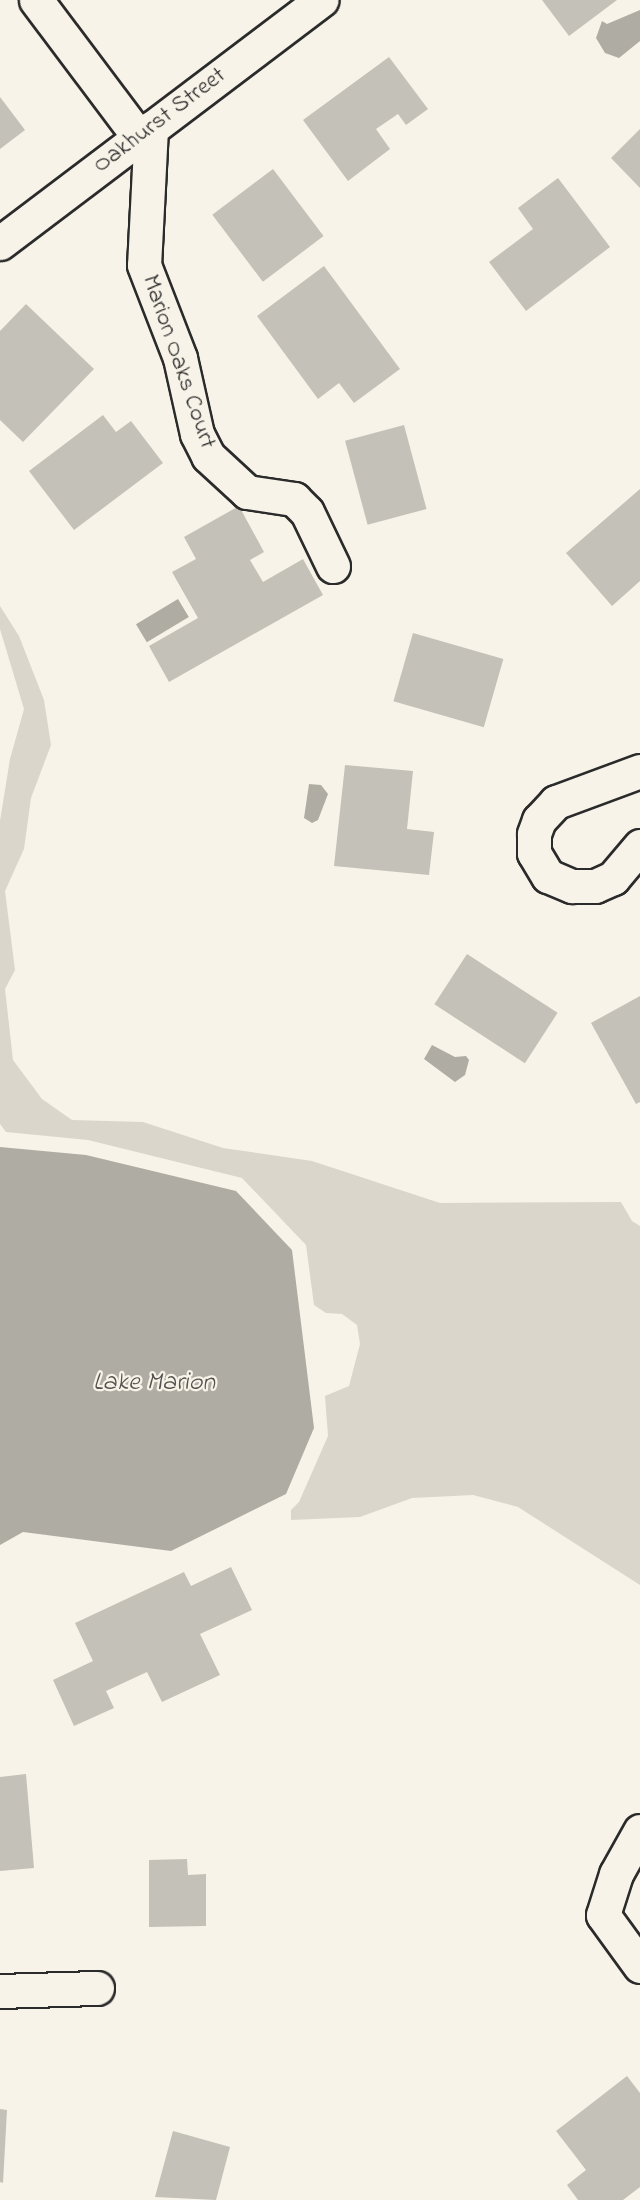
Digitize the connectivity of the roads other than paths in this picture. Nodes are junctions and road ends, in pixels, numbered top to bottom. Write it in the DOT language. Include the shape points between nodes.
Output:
graph roads {
  1 [pos="36,0"];
  2 [pos="321,0"];
  3 [pos="145,133"];
  4 [pos="0,243"];
  5 [pos="333,566"];
  6 [pos="640,773"];
  7 [pos="640,846"];
  8 [pos="640,1831"];
  9 [pos="640,1966"];
  10 [pos="98,1988"];
  11 [pos="0,1991"];
  1 -- 3 [label="street"];
  2 -- 3 [label="street, Oakhurst Street"];
  3 -- 4 [label="street, Oakhurst Street"];
  3 -- 5 [label="street, Marion Oaks Court" via="144,265 180,358 197,434 208,456 247,492 294,498 307,512"];
  6 -- 7 [label="street" via="589,787 556,802 539,820 534,853 548,876 572,886 595,886 613,878"];
  8 -- 9 [label="street" via="616,1874 603,1915"];
  10 -- 11 [label="street"];
}
